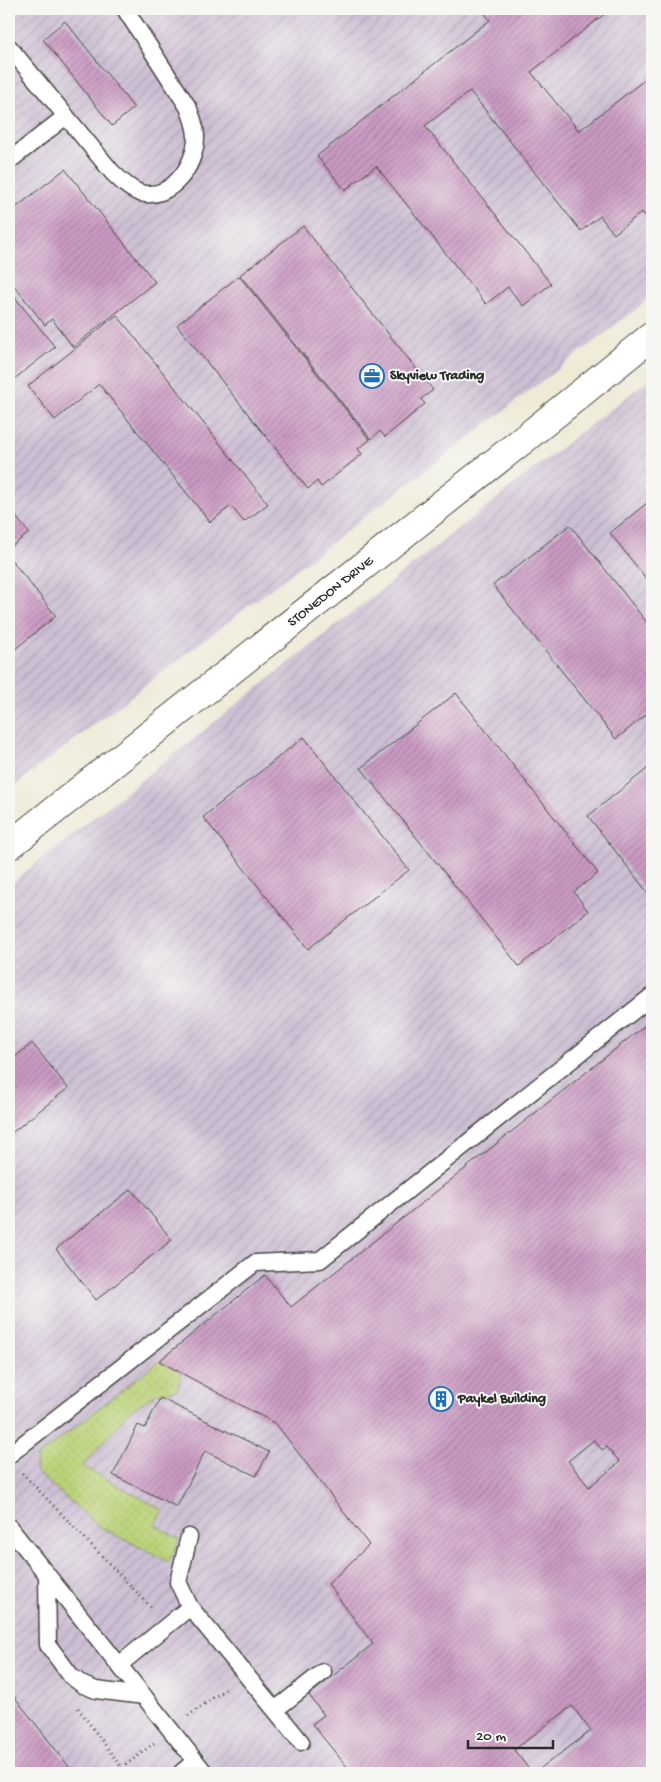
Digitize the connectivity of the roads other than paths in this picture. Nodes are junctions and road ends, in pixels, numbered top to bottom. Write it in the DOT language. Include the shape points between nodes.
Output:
graph roads {
  1 [pos="125,9"];
  2 [pos="9,47"];
  3 [pos="66,116"];
  4 [pos="9,162"];
  5 [pos="652,336"];
  6 [pos="9,846"];
  7 [pos="652,996"];
  8 [pos="9,1455"];
  9 [pos="10,1531"];
  10 [pos="190,1537"];
  11 [pos="47,1574"];
  12 [pos="190,1607"];
  13 [pos="119,1665"];
  14 [pos="324,1672"];
  15 [pos="144,1696"];
  16 [pos="275,1710"];
  17 [pos="300,1742"];
  18 [pos="200,1767"];
  19 [pos="181,1773"];
  1 -- 3 [label="lane" via="194,122 194,152 188,166 181,178 164,191 147,194 132,189 112,172"];
  2 -- 3 [label="lane"];
  3 -- 4 [label="lane"];
  5 -- 6 [label="street, STONEDON DRIVE"];
  7 -- 8 [label="lane" via="320,1260 255,1263"];
  9 -- 11 [label="lane"];
  10 -- 12 [label="lane" via="178,1582"];
  11 -- 13 [label="lane"];
  11 -- 15 [label="lane" via="48,1644 71,1676 96,1690"];
  12 -- 13 [label="lane"];
  12 -- 16 [label="lane"];
  13 -- 15 [label="lane"];
  14 -- 16 [label="lane"];
  15 -- 18 [label="lane"];
  16 -- 17 [label="lane"];
  18 -- 19 [label="lane"];
}
